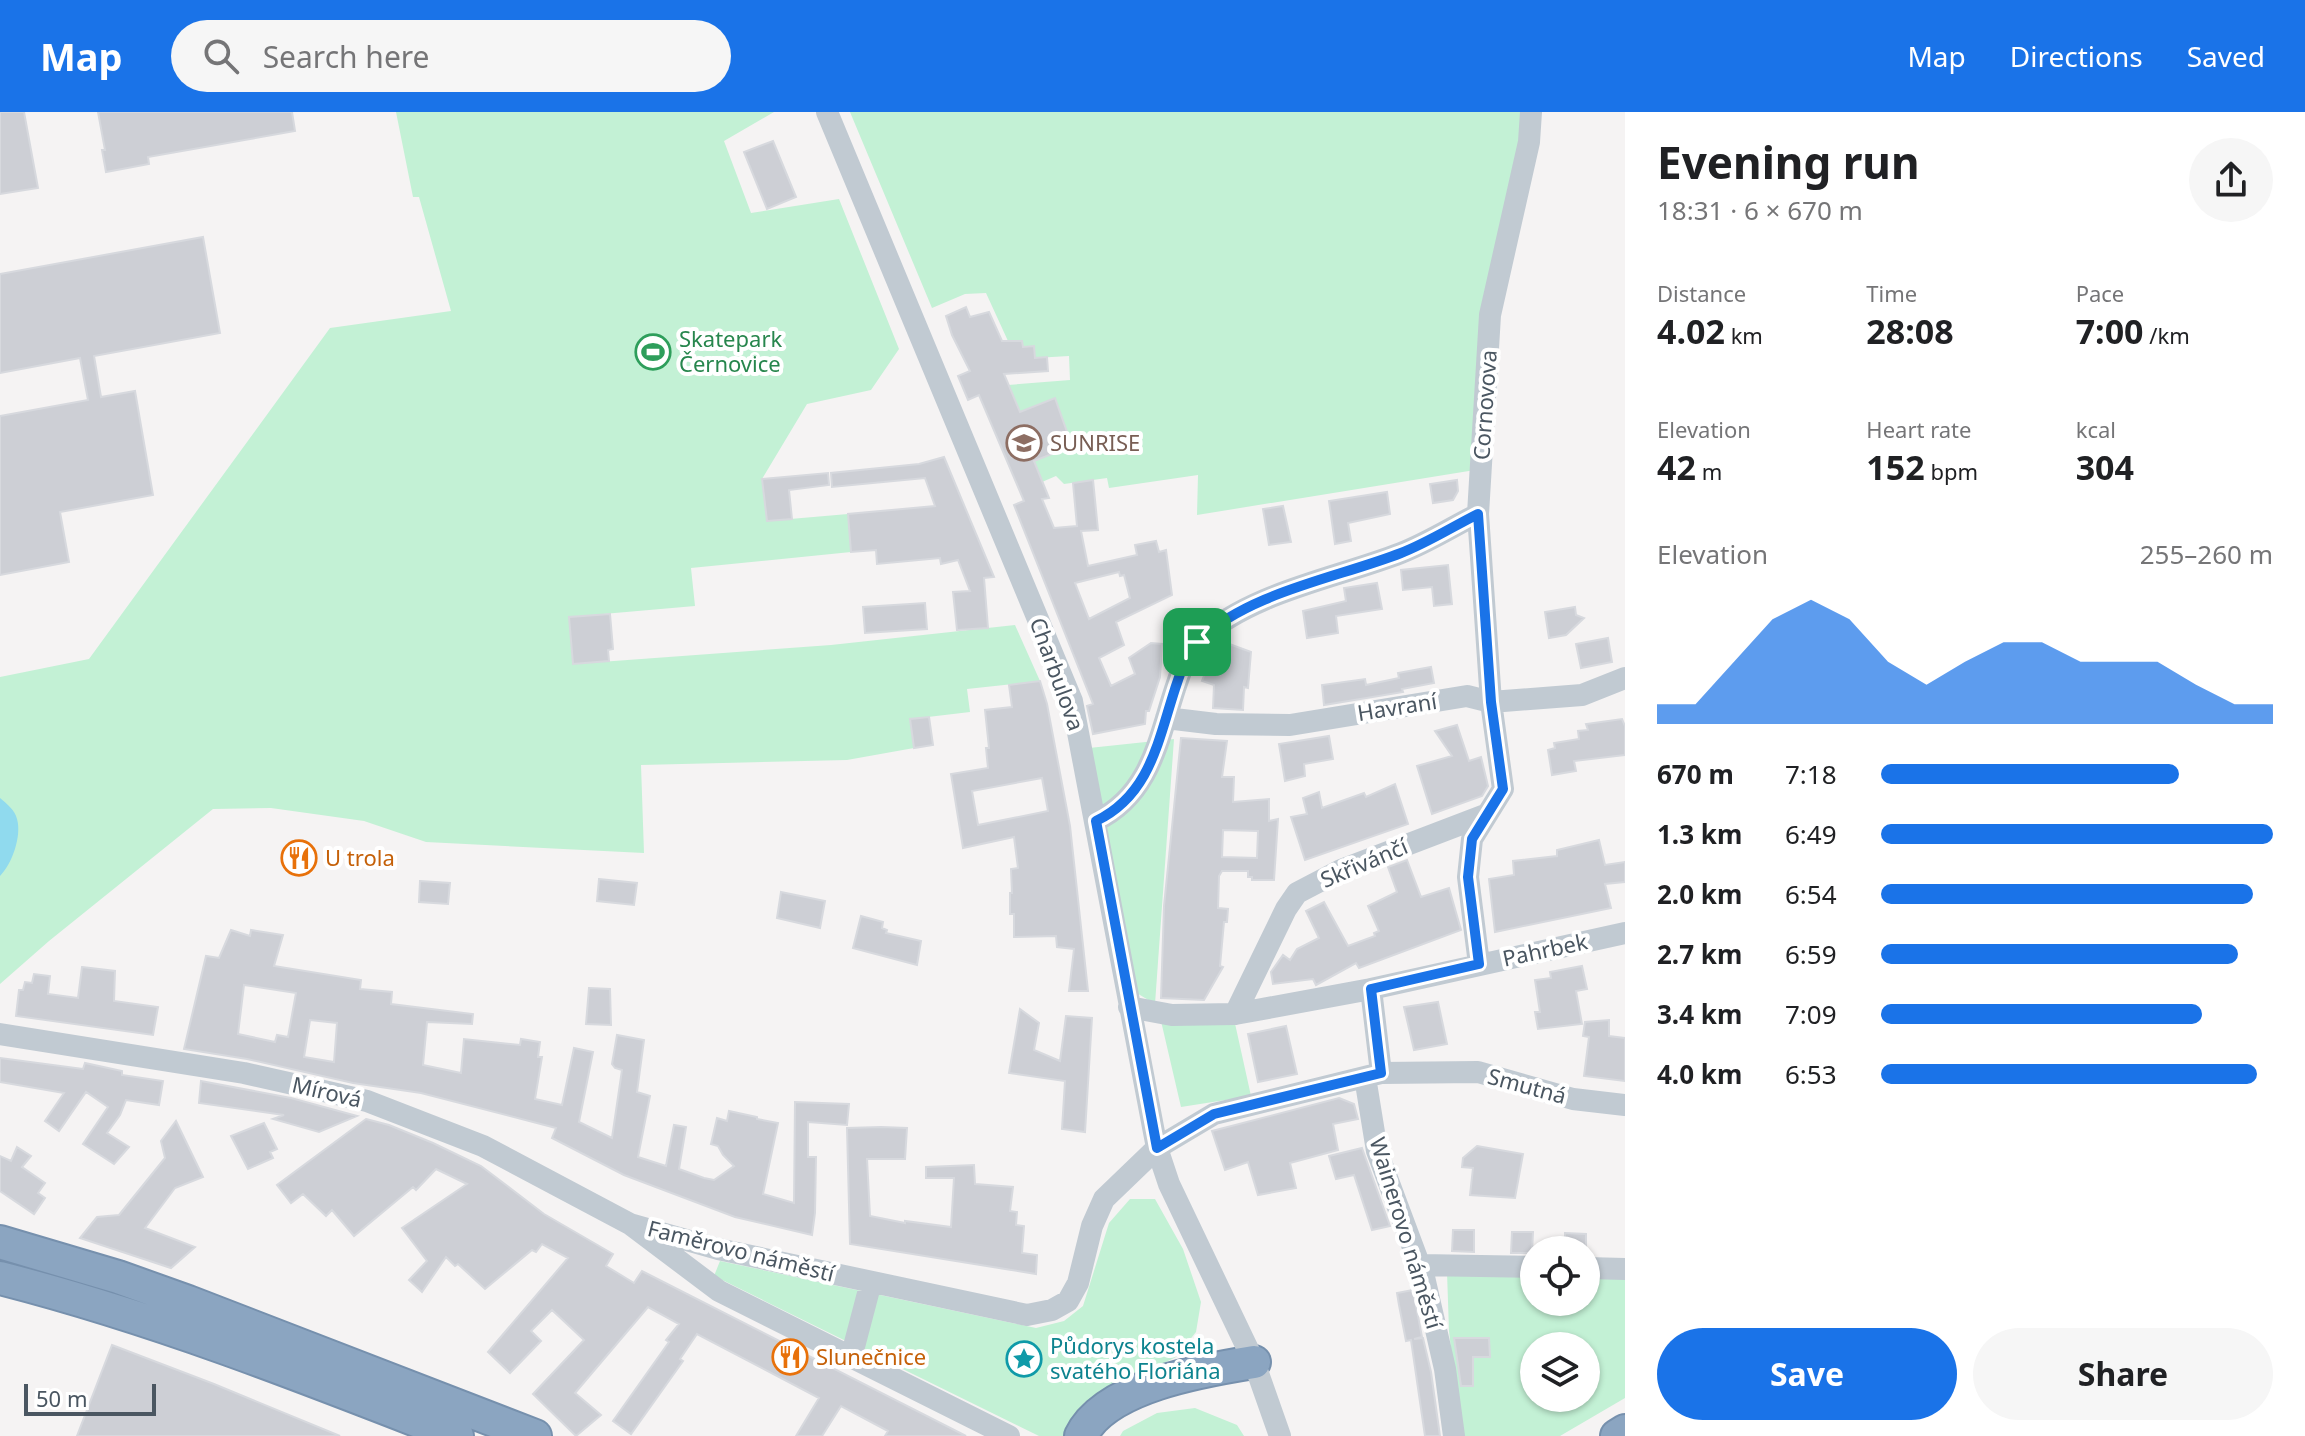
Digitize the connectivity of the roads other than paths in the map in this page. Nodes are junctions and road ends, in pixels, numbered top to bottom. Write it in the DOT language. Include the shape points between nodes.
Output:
graph roads {
  1 [pos="827,112"];
  2 [pos="1531,112"];
  3 [pos="1478,514"];
  4 [pos="1625,678"];
  5 [pos="1491,702"];
  6 [pos="1166,718"];
  7 [pos="1485,815"];
  8 [pos="1096,821"];
  9 [pos="1625,933"];
  10 [pos="1479,964"];
  11 [pos="1371,989"];
  12 [pos="1129,1007"];
  13 [pos="1235,1014"];
  14 [pos="0,1034"];
  15 [pos="1373,1075"];
  16 [pos="1625,1105"];
  17 [pos="1157,1148"];
  18 [pos="630,1224"];
  19 [pos="0,1242"];
  20 [pos="1420,1265"];
  21 [pos="1520,1267"];
  22 [pos="1600,1268"];
  23 [pos="1625,1269"];
  24 [pos="0,1278"];
  25 [pos="871,1282"];
  26 [pos="851,1358"];
  27 [pos="1254,1362"];
  28 [pos="1625,1431"];
  29 [pos="457,1436"];
  30 [pos="535,1436"];
  31 [pos="1009,1436"];
  32 [pos="1081,1436"];
  33 [pos="1280,1436"];
  34 [pos="1454,1436"];
  35 [pos="1617,1436"];
  1 -- 8 [label="street, Charbulova" via="1072,701"];
  2 -- 3 [label="street, Cornovova" via="1490,315"];
  3 -- 5 [label="street, Cornovova"];
  3 -- 6 [label="street" via="1404,552 1270,598 1224,621 1197,642 1180,673"];
  4 -- 5 [label="street, Havraní" via="1582,695"];
  5 -- 6 [label="street, Havraní" via="1467,696 1290,725"];
  5 -- 7 [label="street, Cornovova" via="1503,789"];
  6 -- 8 [label="street" via="1146,776 1126,801"];
  7 -- 10 [label="street" via="1472,839 1468,877"];
  7 -- 13 [label="street, Skřivánčí" via="1341,870 1297,893"];
  8 -- 12 [label="street, Charbulova"];
  9 -- 10 [label="street, Pahrbek"];
  10 -- 11 [label="street, Pahrbek"];
  11 -- 13 [label="street"];
  11 -- 15 [label="street, Wainerovo náměstí"];
  12 -- 13 [label="street" via="1172,1015"];
  12 -- 17 [label="street, Charbulova"];
  14 -- 18 [label="street, Mírová" via="244,1073 367,1101 483,1146"];
  15 -- 16 [label="street, Smutná" via="1478,1072 1573,1099"];
  15 -- 17 [label="street" via="1214,1114"];
  15 -- 20 [label="street, Wainerovo náměstí" via="1377,1151"];
  17 -- 25 [label="street, Faměrovo náměstí" via="1104,1199 1078,1283 1068,1301 1052,1310 1027,1315"];
  17 -- 27 [label="street, Charbulova"];
  18 -- 25 [label="street, Faměrovo náměstí"];
  18 -- 26 [label="street, Faměrovo náměstí" via="719,1291"];
  19 -- 30 [label="highway" via="174,1297"];
  20 -- 21 [label="street"];
  20 -- 34 [label="street, Wainerovo náměstí" via="1445,1369"];
  22 -- 23 [label="street"];
  24 -- 29 [label="highway" via="179,1330"];
  25 -- 26 [label="street"];
  26 -- 31 [label="street, Faměrovo náměstí"];
  27 -- 32 [label="highway" via="1179,1378 1123,1398 1100,1412"];
  27 -- 33 [label="street, Charbulova"];
  28 -- 35 [label="highway"];
}
